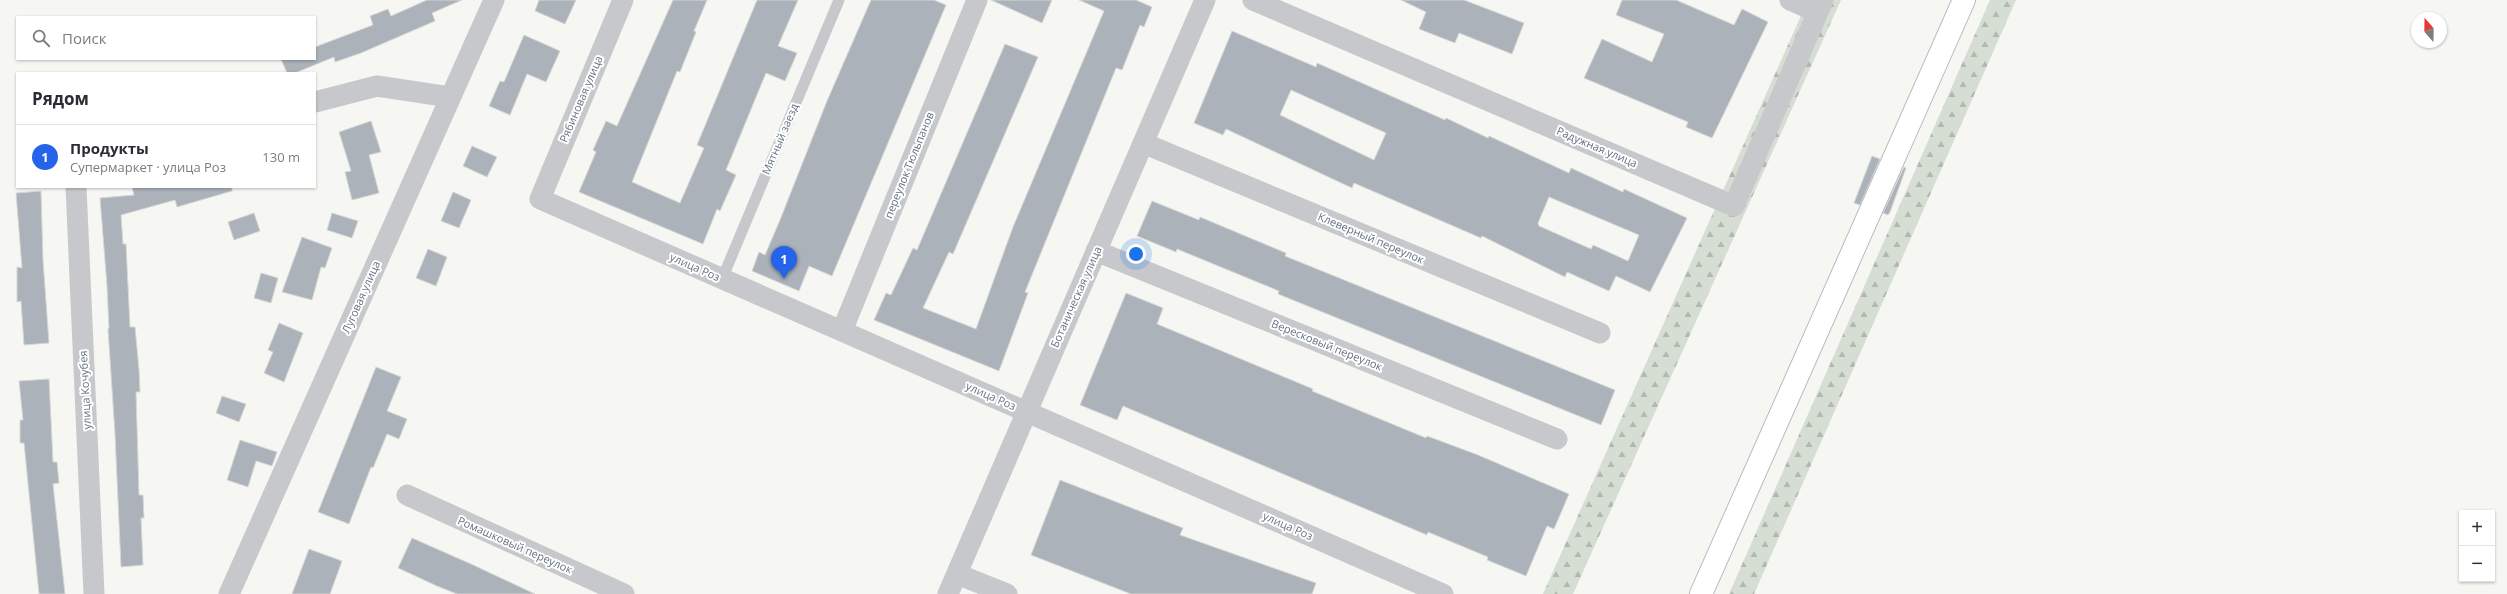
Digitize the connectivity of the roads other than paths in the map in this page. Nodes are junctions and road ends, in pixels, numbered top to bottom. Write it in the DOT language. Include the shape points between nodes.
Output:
graph roads {
  1 [pos="494,0"];
  2 [pos="623,0"];
  3 [pos="839,0"];
  4 [pos="977,0"];
  5 [pos="1206,0"];
  6 [pos="1253,0"];
  7 [pos="1790,0"];
  8 [pos="1964,0"];
  9 [pos="1821,6"];
  10 [pos="450,97"];
  11 [pos="316,102"];
  12 [pos="1143,143"];
  13 [pos="76,188"];
  14 [pos="540,199"];
  15 [pos="1096,251"];
  16 [pos="722,279"];
  17 [pos="842,331"];
  18 [pos="1600,333"];
  19 [pos="1026,412"];
  20 [pos="1557,439"];
  21 [pos="407,495"];
  22 [pos="956,574"];
  23 [pos="94,594"];
  24 [pos="229,594"];
  25 [pos="624,594"];
  26 [pos="948,594"];
  27 [pos="1007,594"];
  28 [pos="1443,594"];
  29 [pos="1701,594"];
  1 -- 10 [label="street, Луговая улица"];
  2 -- 14 [label="street, Рябиновая улица"];
  3 -- 16 [label="lane, Мятный заезд"];
  4 -- 17 [label="street, переулок Тюльпанов"];
  5 -- 12 [label="street, Ботаническая улица"];
  6 -- 9 [label="street, Радужная улица" via="1734,206"];
  7 -- 9 [label="street"];
  8 -- 29 [label="street"];
  10 -- 11 [label="street" via="378,86"];
  10 -- 24 [label="street, Луговая улица"];
  12 -- 15 [label="street, Ботаническая улица"];
  12 -- 18 [label="street, Клеверный переулок"];
  13 -- 23 [label="street, улица Кочубея"];
  14 -- 16 [label="street, улица Роз"];
  15 -- 19 [label="street, Ботаническая улица"];
  15 -- 20 [label="street, Вересковый переулок"];
  16 -- 17 [label="street, улица Роз"];
  17 -- 19 [label="street, улица Роз"];
  19 -- 22 [label="street, Ботаническая улица"];
  19 -- 28 [label="street, улица Роз"];
  21 -- 25 [label="street, Ромашковый переулок"];
  22 -- 26 [label="street, Ботаническая улица"];
  22 -- 27 [label="street"];
}
